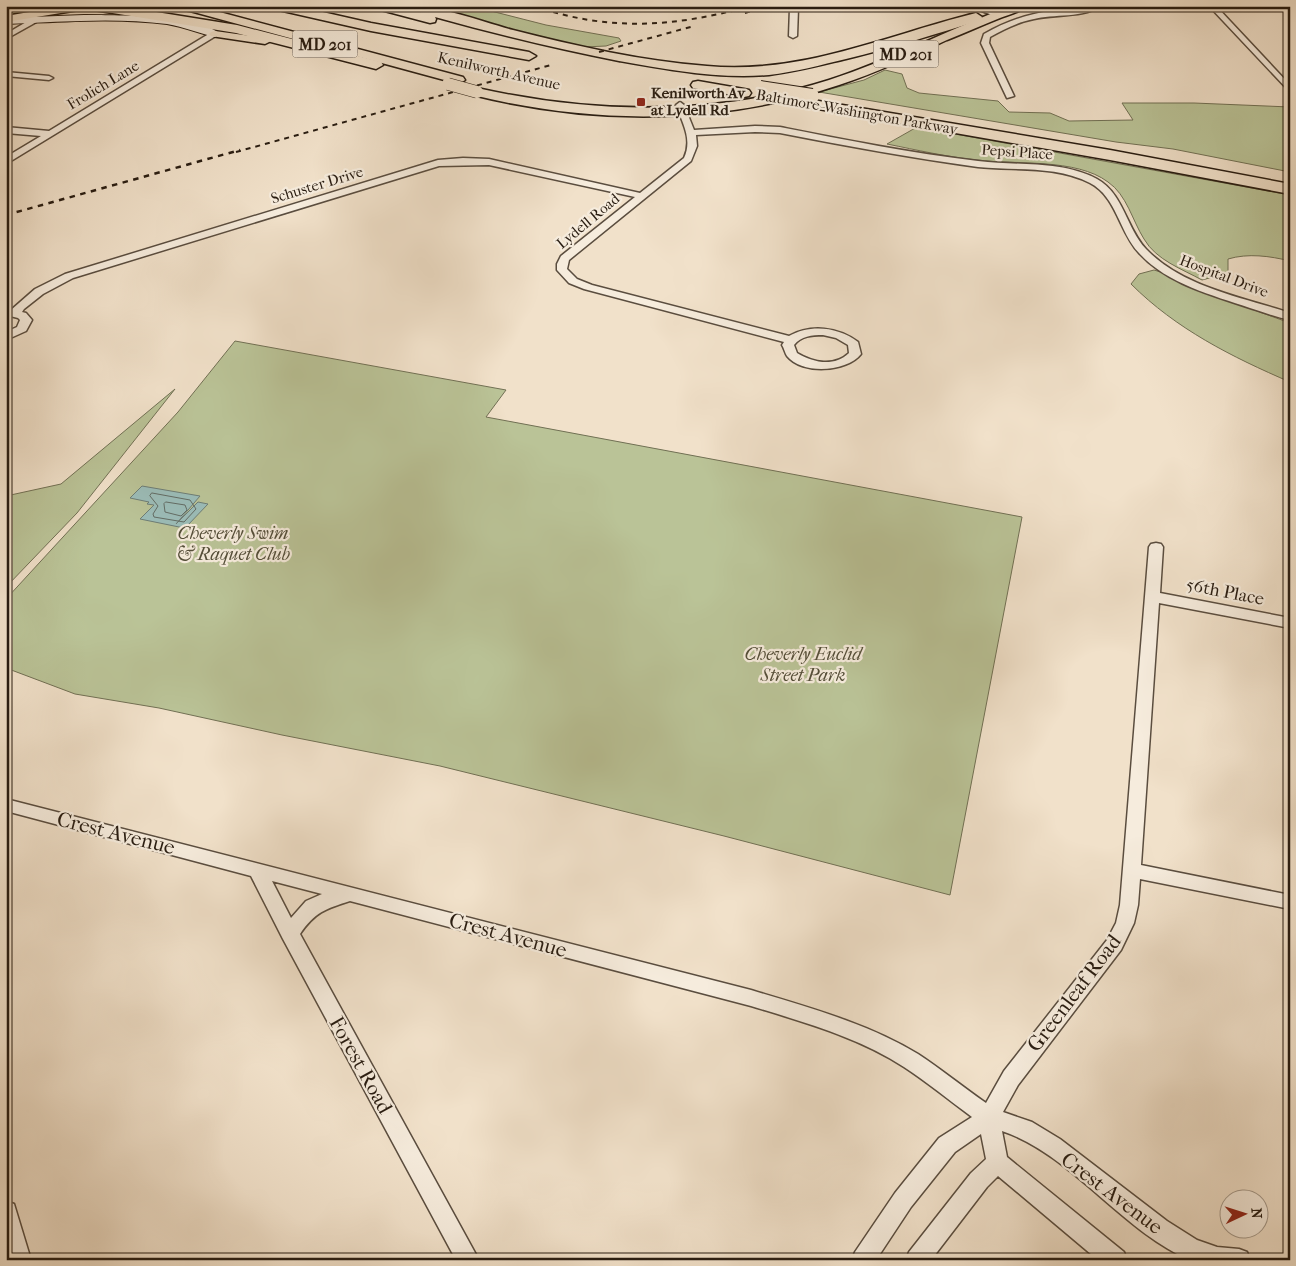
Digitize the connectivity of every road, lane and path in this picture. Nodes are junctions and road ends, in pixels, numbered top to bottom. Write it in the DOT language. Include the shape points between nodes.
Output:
graph roads {
  1 [pos="85,6"];
  2 [pos="94,6"];
  3 [pos="174,6"];
  4 [pos="278,6"];
  5 [pos="381,6"];
  6 [pos="395,6"];
  7 [pos="413,6"];
  8 [pos="834,6"];
  9 [pos="1028,6"];
  10 [pos="1095,6"];
  11 [pos="1212,6"];
  12 [pos="186,7"];
  13 [pos="262,7"];
  14 [pos="490,7"];
  15 [pos="794,7"];
  16 [pos="1019,7"];
  17 [pos="61,11"];
  18 [pos="988,11"];
  19 [pos="6,20"];
  20 [pos="32,22"];
  21 [pos="448,24"];
  22 [pos="6,25"];
  23 [pos="371,27"];
  24 [pos="215,34"];
  25 [pos="793,36"];
  26 [pos="6,37"];
  27 [pos="544,58"];
  28 [pos="376,64"];
  29 [pos="6,74"];
  30 [pos="638,74"];
  31 [pos="49,78"];
  32 [pos="454,82"];
  33 [pos="1290,90"];
  34 [pos="1010,96"];
  35 [pos="681,108"];
  36 [pos="6,130"];
  37 [pos="691,133"];
  38 [pos="49,134"];
  39 [pos="6,160"];
  40 [pos="1290,180"];
  41 [pos="1101,185"];
  42 [pos="1290,189"];
  43 [pos="642,196"];
  44 [pos="10,313"];
  45 [pos="1290,317"];
  46 [pos="6,337"];
  47 [pos="791,340"];
  48 [pos="1156,547"];
  49 [pos="1154,597"];
  50 [pos="1290,623"];
  51 [pos="6,805"];
  52 [pos="257,869"];
  53 [pos="1131,870"];
  54 [pos="350,894"];
  55 [pos="1290,902"];
  56 [pos="290,934"];
  57 [pos="989,1117"];
  58 [pos="998,1162"];
  59 [pos="6,1212"];
  60 [pos="20,1260"];
  61 [pos="468,1260"];
  62 [pos="863,1260"];
  63 [pos="918,1260"];
  64 [pos="1116,1260"];
  65 [pos="1239,1260"];
  1 -- 17 [label="main road"];
  2 -- 28 [label="highway, MD 201" via="229,28"];
  3 -- 12 [label="main road, Kenilworth Avenue"];
  4 -- 23 [label="highway"];
  5 -- 21 [label="highway"];
  6 -- 21 [label="highway, Baltimore-Washington Parkway"];
  7 -- 18 [label="highway" via="549,44 676,68 730,73 807,64 909,39"];
  8 -- 15 [label="street"];
  9 -- 16 [label="main road, Kenilworth Avenue"];
  10 -- 34 [label="street" via="1089,11 1028,18 987,36 985,43"];
  11 -- 33 [label="street"];
  12 -- 32 [label="main road, Kenilworth Avenue / MD 201"];
  13 -- 23 [label="highway"];
  14 -- 15 [label="street"];
  15 -- 25 [label="street"];
  16 -- 18 [label="main road, Kenilworth Avenue / MD 201"];
  17 -- 19 [label="main road"];
  17 -- 20 [label="main road"];
  18 -- 35 [label="main road, Kenilworth Avenue / MD 201" via="857,67 810,82"];
  18 -- 35 [label="main road, Kenilworth Avenue / MD 201" via="831,84 759,101"];
  19 -- 20 [label="main road, Kenilworth Avenue"];
  20 -- 22 [label="main road, Kenilworth Avenue"];
  20 -- 24 [label="main road, Kenilworth Avenue" via="113,22"];
  20 -- 26 [label="street"];
  21 -- 40 [label="highway, Baltimore-Washington Parkway, bridge" via="548,49"];
  23 -- 27 [label="highway"];
  24 -- 28 [label="main road, Kenilworth Avenue"];
  24 -- 38 [label="street, Frolich Lane"];
  28 -- 32 [label="main road, Kenilworth Avenue / MD 201"];
  29 -- 31 [label="street"];
  30 -- 42 [label="highway, Baltimore-Washington Parkway"];
  32 -- 35 [label="main road, Kenilworth Avenue / MD 201, bridge" via="530,104 564,108 621,112"];
  35 -- 37 [label="street, Lydell Road"];
  36 -- 38 [label="street"];
  37 -- 41 [label="street, Pepsi Place" via="780,130 980,165 1061,170"];
  37 -- 43 [label="street, Lydell Road" via="693,151 688,159"];
  38 -- 39 [label="street, Frolich Lane"];
  41 -- 45 [label="street, Hospital Drive" via="1112,197 1133,238 1158,264 1205,288"];
  43 -- 44 [label="street, Schuster Drive" via="489,162 438,163 69,276 39,290"];
  43 -- 47 [label="street, Lydell Road" via="565,258 562,270 566,276 588,287"];
  44 -- 46 [label="street" via="22,315 26,325"];
  47 -- 47 [label="street" via="788,350 806,363 836,365 855,354 854,344 833,333 804,333"];
  48 -- 49 [label="street, Greenleaf Road"];
  49 -- 50 [label="street, 56th Place"];
  49 -- 53 [label="street, Greenleaf Road"];
  51 -- 52 [label="street, Crest Avenue"];
  52 -- 54 [label="street, Crest Avenue"];
  52 -- 56 [label="street, Forest Road"];
  53 -- 55 [label="street"];
  53 -- 57 [label="street, Greenleaf Road" via="1129,905 1114,945 1011,1078"];
  54 -- 56 [label="street" via="324,899 311,906"];
  54 -- 57 [label="street, Crest Avenue" via="817,1018 910,1060"];
  56 -- 61 [label="street, Forest Road"];
  57 -- 58 [label="street"];
  57 -- 62 [label="street, Greenleaf Road" via="947,1145 903,1200"];
  57 -- 65 [label="street, Crest Avenue" via="1025,1129 1045,1142 1159,1229 1191,1249 1217,1258"];
  58 -- 63 [label="street" via="979,1180"];
  58 -- 64 [label="street"];
  59 -- 60 [label="street"];
}
